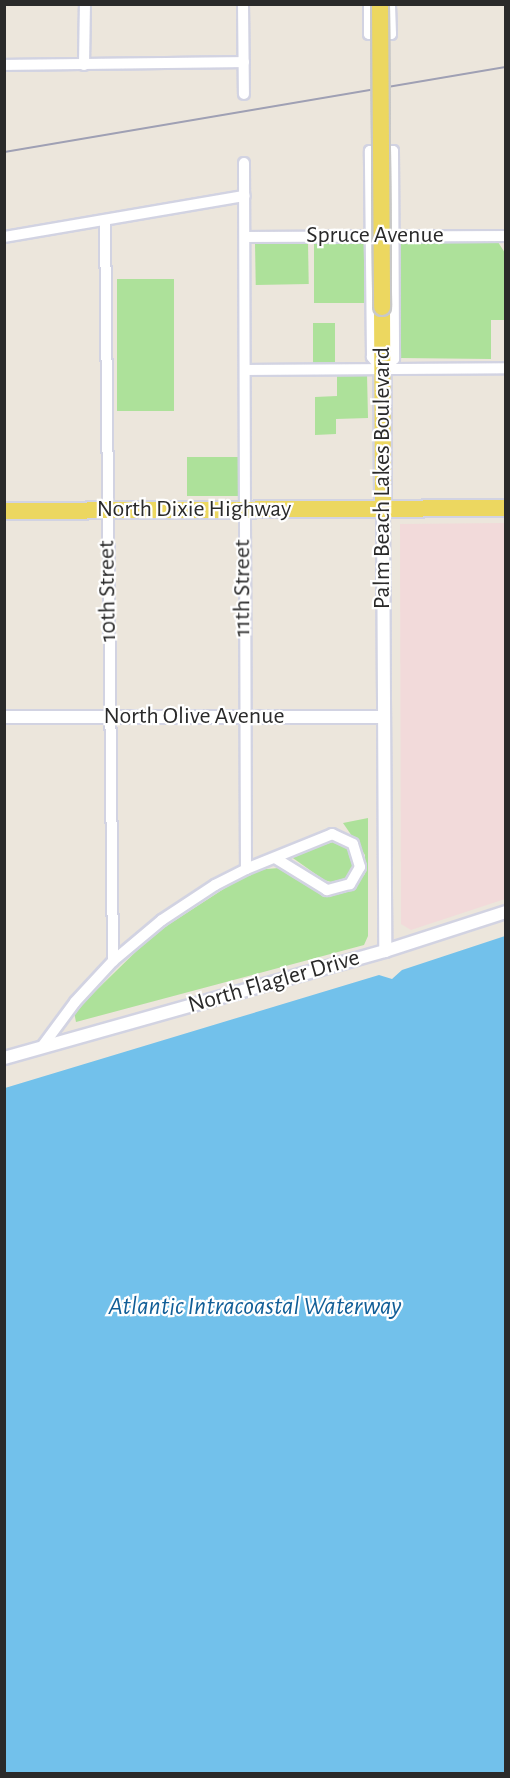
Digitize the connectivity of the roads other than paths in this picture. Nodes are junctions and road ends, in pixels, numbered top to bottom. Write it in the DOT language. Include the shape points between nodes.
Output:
graph roads {
  1 [pos="85,4"];
  2 [pos="243,4"];
  3 [pos="369,4"];
  4 [pos="380,4"];
  5 [pos="390,4"];
  6 [pos="244,62"];
  7 [pos="84,64"];
  8 [pos="4,65"];
  9 [pos="244,94"];
  10 [pos="244,163"];
  11 [pos="245,196"];
  12 [pos="105,220"];
  13 [pos="393,236"];
  14 [pos="506,236"];
  15 [pos="4,237"];
  16 [pos="245,237"];
  17 [pos="370,237"];
  18 [pos="506,368"];
  19 [pos="382,369"];
  20 [pos="246,370"];
  21 [pos="383,508"];
  22 [pos="506,508"];
  23 [pos="107,510"];
  24 [pos="243,510"];
  25 [pos="4,511"];
  26 [pos="4,717"];
  27 [pos="111,717"];
  28 [pos="244,717"];
  29 [pos="384,717"];
  30 [pos="275,858"];
  31 [pos="246,869"];
  32 [pos="506,912"];
  33 [pos="385,951"];
  34 [pos="113,961"];
  35 [pos="41,1048"];
  36 [pos="4,1058"];
  1 -- 7 [label="street"];
  2 -- 6 [label="street"];
  3 -- 5 [label="street" via="369,34 391,34"];
  4 -- 19 [label="main road, Palm Beach Lakes Boulevard, bridge"];
  6 -- 7 [label="street"];
  6 -- 9 [label="street"];
  7 -- 8 [label="street"];
  10 -- 11 [label="street, 11th Street"];
  11 -- 12 [label="street"];
  11 -- 16 [label="street, 11th Street"];
  12 -- 15 [label="street"];
  12 -- 23 [label="street, 10th Street"];
  13 -- 14 [label="street, Spruce Avenue"];
  13 -- 17 [label="street, Spruce Avenue"];
  13 -- 17 [label="street" via="393,151 370,151"];
  13 -- 19 [label="street" via="394,359"];
  16 -- 17 [label="street, Spruce Avenue"];
  16 -- 20 [label="street, 11th Street"];
  17 -- 19 [label="street" via="372,357"];
  18 -- 19 [label="street"];
  19 -- 20 [label="street"];
  19 -- 21 [label="main road, Palm Beach Lakes Boulevard"];
  20 -- 24 [label="street, 11th Street"];
  21 -- 22 [label="main road, North Dixie Highway"];
  21 -- 24 [label="main road, North Dixie Highway"];
  21 -- 29 [label="street, Palm Beach Lakes Boulevard"];
  23 -- 24 [label="main road, North Dixie Highway"];
  23 -- 25 [label="main road, North Dixie Highway"];
  23 -- 27 [label="street, 10th Street"];
  24 -- 28 [label="street, 11th Street"];
  26 -- 27 [label="street, North Olive Avenue"];
  27 -- 28 [label="street, North Olive Avenue"];
  27 -- 34 [label="street, 10th Street"];
  28 -- 29 [label="street, North Olive Avenue"];
  28 -- 31 [label="street, 11th Street"];
  29 -- 33 [label="street, Palm Beach Lakes Boulevard"];
  30 -- 30 [label="street" via="327,890 351,884 360,867 353,844 332,834"];
  30 -- 31 [label="street"];
  31 -- 34 [label="street" via="171,914"];
  32 -- 33 [label="street, North Flagler Drive"];
  33 -- 35 [label="street, North Flagler Drive"];
  34 -- 35 [label="street" via="75,1002"];
  35 -- 36 [label="street, North Flagler Drive"];
}
